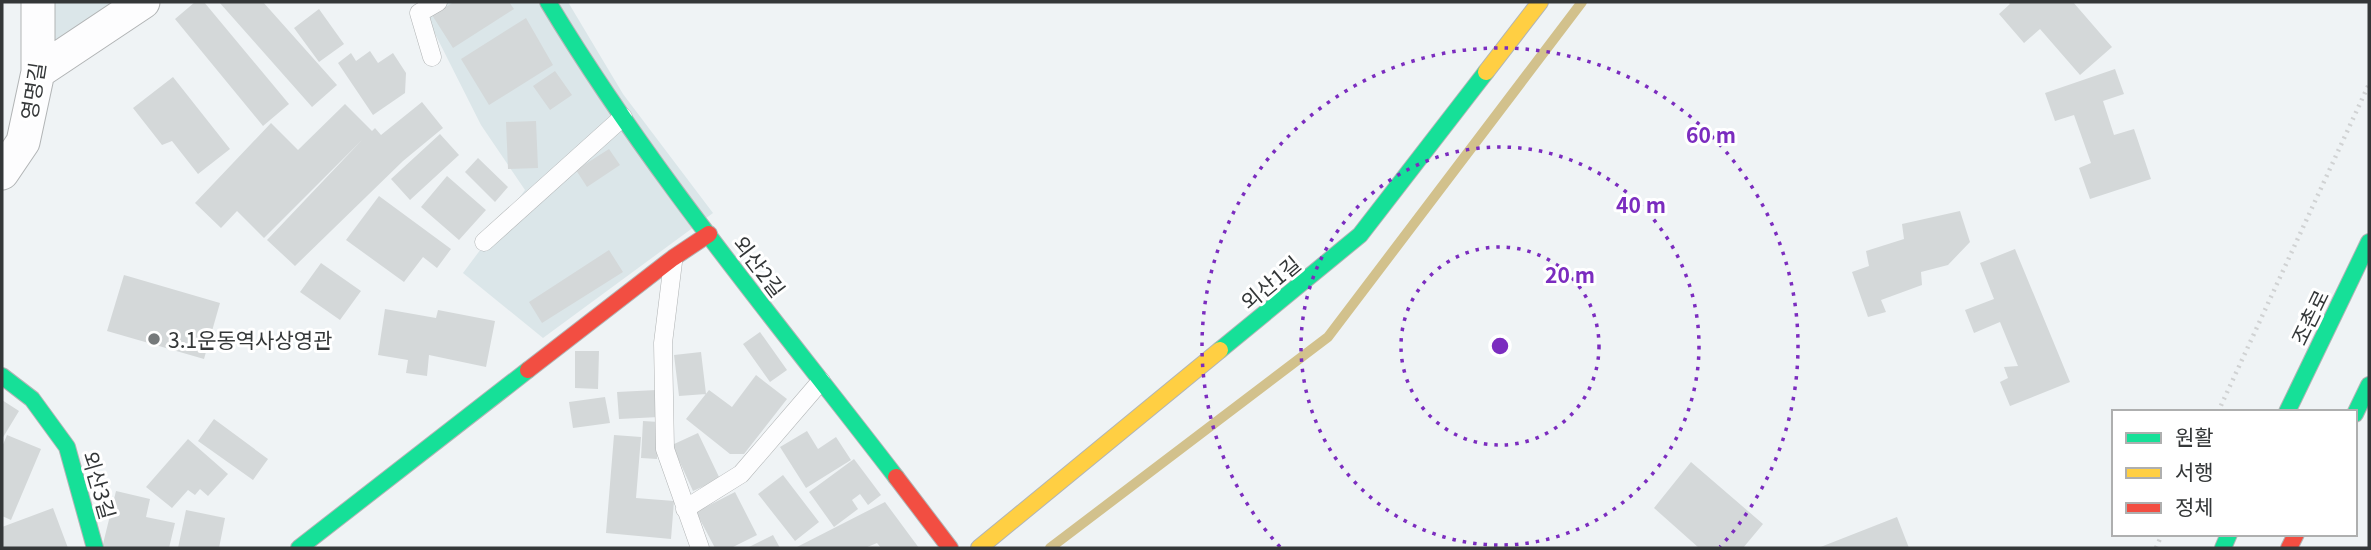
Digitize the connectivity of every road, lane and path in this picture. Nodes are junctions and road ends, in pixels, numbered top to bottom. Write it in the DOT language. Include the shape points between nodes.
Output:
graph roads {
  1 [pos="38,2"];
  2 [pos="143,2"];
  3 [pos="438,2"];
  4 [pos="548,2"];
  5 [pos="1541,2"];
  6 [pos="432,57"];
  7 [pos="38,72"];
  8 [pos="2369,84"];
  9 [pos="623,117"];
  10 [pos="2,173"];
  11 [pos="709,234"];
  12 [pos="484,242"];
  13 [pos="2369,242"];
  14 [pos="673,258"];
  15 [pos="2,376"];
  16 [pos="821,381"];
  17 [pos="2369,385"];
  18 [pos="2219,410"];
  19 [pos="2288,410"];
  20 [pos="2357,410"];
  21 [pos="685,509"];
  22 [pos="95,548"];
  23 [pos="299,548"];
  24 [pos="700,548"];
  25 [pos="950,548"];
  26 [pos="979,548"];
  1 -- 7 [label="street, 영명길"];
  2 -- 7 [label="street"];
  3 -- 6 [label="lane" via="419,13"];
  4 -- 9 [label="street, 외산2길" via="590,73"];
  5 -- 26 [label="street, 외산1길" via="1360,235"];
  7 -- 10 [label="street, 영명길" via="23,142"];
  8 -- 18 [label="path"];
  9 -- 11 [label="street, 외산2길"];
  9 -- 12 [label="lane"];
  11 -- 14 [label="street"];
  11 -- 16 [label="street, 외산2길"];
  13 -- 19 [label="street, 조촌로"];
  14 -- 21 [label="lane" via="663,344 665,449"];
  14 -- 23 [label="street"];
  15 -- 22 [label="street, 외산3길" via="32,399 67,446"];
  16 -- 21 [label="lane" via="741,474"];
  16 -- 25 [label="street, 외산2길"];
  17 -- 20 [label="street"];
  21 -- 24 [label="lane"];
}
